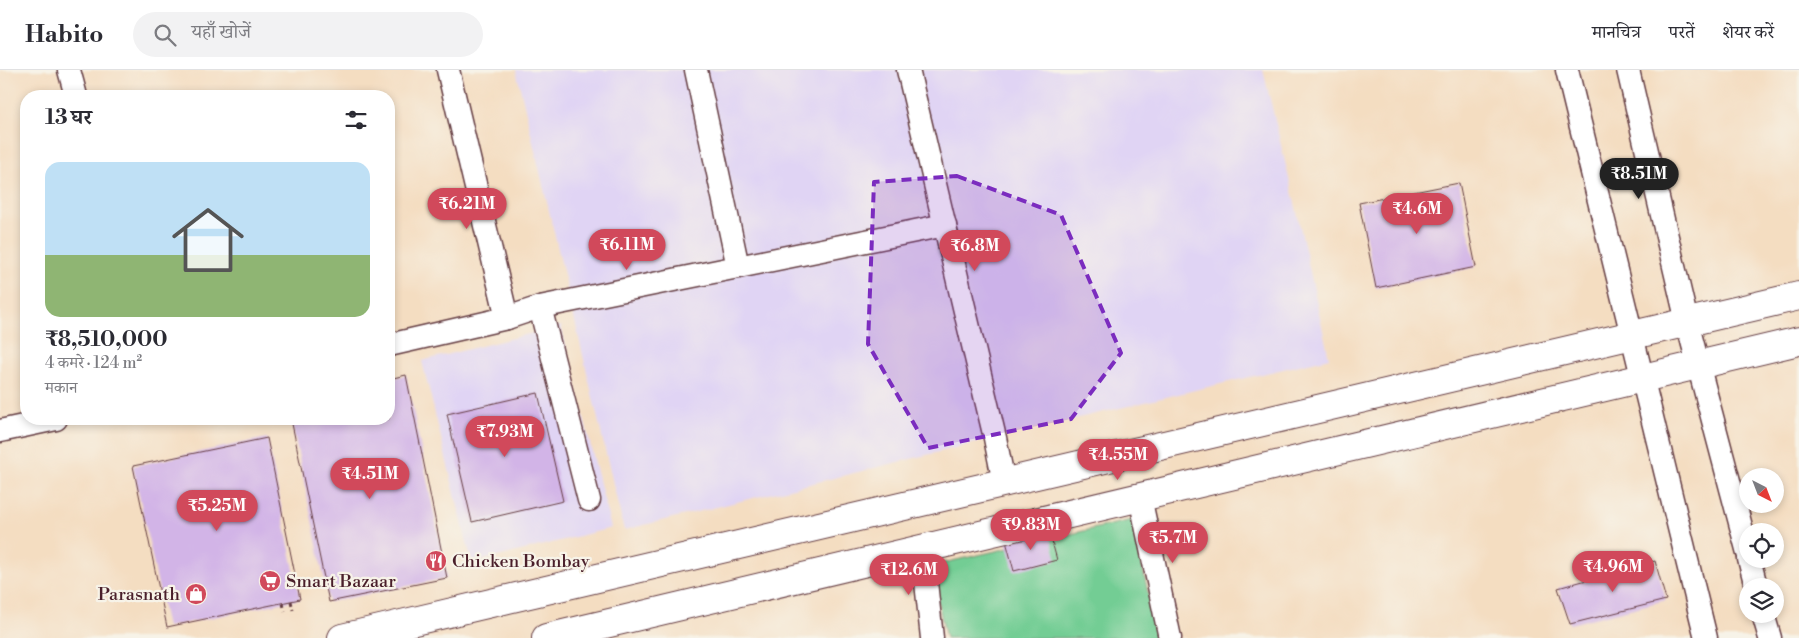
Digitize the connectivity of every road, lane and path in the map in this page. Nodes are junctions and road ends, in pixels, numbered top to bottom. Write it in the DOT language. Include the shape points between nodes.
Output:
graph roads {
  1 [pos="69,70"];
  2 [pos="448,70"];
  3 [pos="696,70"];
  4 [pos="908,70"];
  5 [pos="1567,70"];
  6 [pos="1628,70"];
  7 [pos="74,90"];
  8 [pos="945,225"];
  9 [pos="738,267"];
  10 [pos="1799,296"];
  11 [pos="540,307"];
  12 [pos="507,318"];
  13 [pos="1687,322"];
  14 [pos="1632,335"];
  15 [pos="1799,341"];
  16 [pos="395,343"];
  17 [pos="1699,365"];
  18 [pos="1642,378"];
  19 [pos="28,425"];
  20 [pos="0,431"];
  21 [pos="1004,483"];
  22 [pos="1140,497"];
  23 [pos="590,500"];
  24 [pos="1740,523"];
  25 [pos="921,549"];
  26 [pos="291,601"];
  27 [pos="283,603"];
  28 [pos="293,610"];
  29 [pos="285,612"];
  30 [pos="1766,623"];
  31 [pos="409,630"];
  32 [pos="342,638"];
  33 [pos="546,638"];
  34 [pos="932,638"];
  35 [pos="1170,638"];
  36 [pos="1706,638"];
  37 [pos="1770,638"];
  1 -- 7 [label="street"];
  2 -- 12 [label="street"];
  3 -- 9 [label="street"];
  4 -- 8 [label="street"];
  5 -- 14 [label="street"];
  6 -- 13 [label="street"];
  8 -- 9 [label="street"];
  8 -- 21 [label="street"];
  9 -- 11 [label="street"];
  10 -- 13 [label="street"];
  11 -- 12 [label="street"];
  11 -- 23 [label="street"];
  12 -- 16 [label="street"];
  13 -- 14 [label="street"];
  13 -- 17 [label="street"];
  14 -- 18 [label="street"];
  14 -- 21 [label="street"];
  15 -- 17 [label="street"];
  17 -- 18 [label="street"];
  17 -- 24 [label="street"];
  18 -- 22 [label="street"];
  18 -- 36 [label="street"];
  19 -- 20 [label="street"];
  21 -- 31 [label="street"];
  22 -- 25 [label="street"];
  22 -- 35 [label="street"];
  25 -- 33 [label="street"];
  25 -- 34 [label="street"];
  26 -- 28 [label="path"];
  27 -- 29 [label="path"];
  30 -- 37 [label="street"];
  31 -- 32 [label="street"];
}
